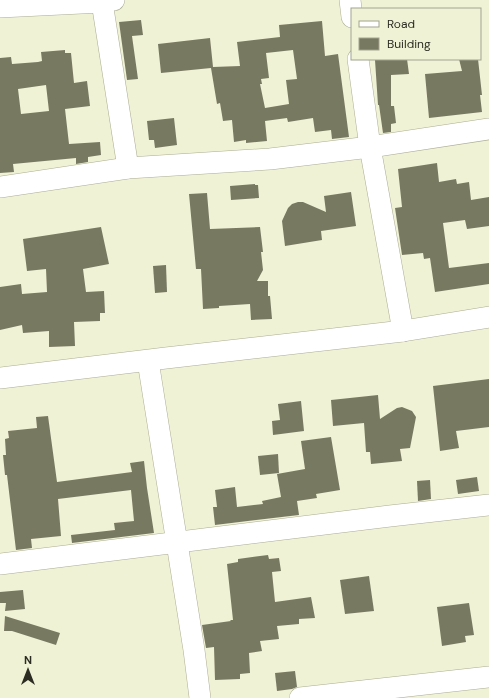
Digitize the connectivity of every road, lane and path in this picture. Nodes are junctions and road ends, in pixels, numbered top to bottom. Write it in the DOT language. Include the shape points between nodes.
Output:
graph roads {
  1 [pos="108,1"];
  2 [pos="0,7"];
  3 [pos="358,60"];
  4 [pos="489,129"];
  5 [pos="370,147"];
  6 [pos="128,168"];
  7 [pos="0,187"];
  8 [pos="489,317"];
  9 [pos="403,330"];
  10 [pos="148,360"];
  11 [pos="0,378"];
  12 [pos="489,506"];
  13 [pos="177,543"];
  14 [pos="0,564"];
  15 [pos="489,677"];
  16 [pos="200,698"];
  17 [pos="300,698"];
  1 -- 2 [label="street"];
  1 -- 6 [label="street"];
  3 -- 5 [label="street"];
  4 -- 5 [label="street"];
  5 -- 6 [label="street" via="270,159"];
  5 -- 9 [label="street"];
  6 -- 7 [label="street"];
  8 -- 9 [label="street"];
  9 -- 10 [label="street"];
  10 -- 11 [label="street"];
  10 -- 13 [label="street"];
  12 -- 13 [label="street"];
  13 -- 14 [label="street"];
  13 -- 16 [label="street"];
  15 -- 17 [label="street"];
}
